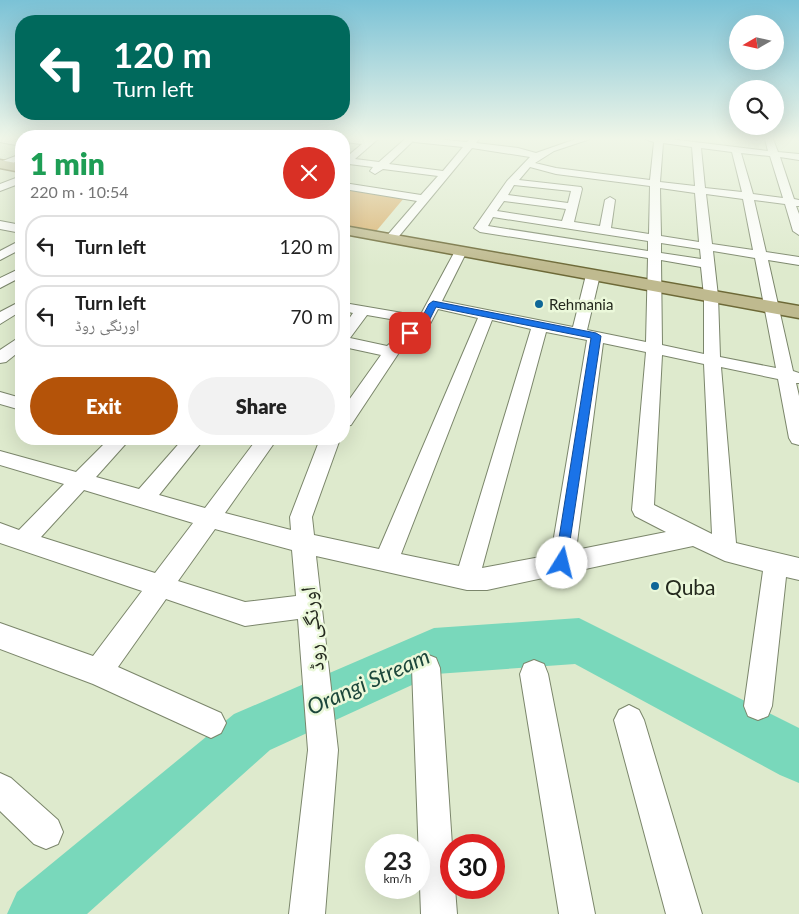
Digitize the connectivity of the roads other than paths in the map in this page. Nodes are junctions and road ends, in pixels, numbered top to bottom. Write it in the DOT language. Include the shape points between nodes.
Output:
graph roads {
  1 [pos="13,182"];
  2 [pos="364,182"];
  3 [pos="404,182"];
  4 [pos="439,182"];
  5 [pos="513,182"];
  6 [pos="643,182"];
  7 [pos="698,182"];
  8 [pos="744,182"];
  9 [pos="786,182"];
  10 [pos="654,183"];
  11 [pos="1,187"];
  12 [pos="350,187"];
  13 [pos="357,188"];
  14 [pos="699,189"];
  15 [pos="392,194"];
  16 [pos="748,196"];
  17 [pos="502,197"];
  18 [pos="424,199"];
  19 [pos="610,200"];
  20 [pos="794,202"];
  21 [pos="572,207"];
  22 [pos="490,213"];
  23 [pos="567,225"];
  24 [pos="350,231"];
  25 [pos="605,231"];
  26 [pos="799,231"];
  27 [pos="391,238"];
  28 [pos="706,246"];
  29 [pos="15,247"];
  30 [pos="654,247"];
  31 [pos="461,251"];
  32 [pos="760,255"];
  33 [pos="0,256"];
  34 [pos="799,261"];
  35 [pos="708,264"];
  36 [pos="15,275"];
  37 [pos="593,275"];
  38 [pos="0,284"];
  39 [pos="654,286"];
  40 [pos="711,296"];
  41 [pos="433,304"];
  42 [pos="771,307"];
  43 [pos="350,308"];
  44 [pos="15,309"];
  45 [pos="363,310"];
  46 [pos="799,312"];
  47 [pos="487,314"];
  48 [pos="0,318"];
  49 [pos="425,321"];
  50 [pos="540,325"];
  51 [pos="350,328"];
  52 [pos="588,334"];
  53 [pos="350,343"];
  54 [pos="654,348"];
  55 [pos="392,352"];
  56 [pos="712,359"];
  57 [pos="792,376"];
  58 [pos="0,398"];
  59 [pos="15,402"];
  60 [pos="350,412"];
  61 [pos="799,438"];
  62 [pos="114,445"];
  63 [pos="189,445"];
  64 [pos="263,445"];
  65 [pos="328,445"];
  66 [pos="0,458"];
  67 [pos="81,480"];
  68 [pos="144,498"];
  69 [pos="208,518"];
  70 [pos="0,533"];
  71 [pos="696,536"];
  72 [pos="23,540"];
  73 [pos="303,543"];
  74 [pos="726,550"];
  75 [pos="386,561"];
  76 [pos="562,563"];
  77 [pos="787,566"];
  78 [pos="467,579"];
  79 [pos="161,586"];
  80 [pos="308,606"];
  81 [pos="0,636"];
  82 [pos="426,668"];
  83 [pos="98,672"];
  84 [pos="534,674"];
  85 [pos="758,706"];
  86 [pos="629,720"];
  87 [pos="211,723"];
  88 [pos="0,789"];
  89 [pos="46,832"];
  90 [pos="306,914"];
  91 [pos="439,914"];
  92 [pos="577,914"];
  93 [pos="684,914"];
  1 -- 11 [label="street"];
  2 -- 13 [label="street"];
  3 -- 15 [label="street"];
  4 -- 18 [label="street"];
  5 -- 17 [label="street"];
  5 -- 21 [label="street" via="577,189"];
  6 -- 10 [label="street"];
  7 -- 14 [label="street"];
  8 -- 16 [label="street"];
  9 -- 20 [label="street"];
  10 -- 14 [label="street"];
  10 -- 30 [label="street"];
  12 -- 13 [label="street"];
  13 -- 15 [label="street"];
  14 -- 16 [label="street"];
  14 -- 28 [label="street"];
  15 -- 18 [label="street"];
  16 -- 20 [label="street"];
  16 -- 32 [label="street"];
  17 -- 21 [label="street"];
  17 -- 22 [label="street"];
  18 -- 27 [label="street"];
  19 -- 25 [label="street"];
  20 -- 26 [label="street"];
  21 -- 23 [label="street"];
  22 -- 23 [label="street"];
  22 -- 30 [label="street" via="480,228"];
  23 -- 25 [label="street"];
  24 -- 27 [label="main road"];
  25 -- 30 [label="street"];
  27 -- 31 [label="main road"];
  28 -- 30 [label="street"];
  28 -- 32 [label="street"];
  28 -- 35 [label="street"];
  29 -- 33 [label="street"];
  30 -- 35 [label="street"];
  30 -- 39 [label="street"];
  31 -- 37 [label="main road"];
  31 -- 41 [label="street"];
  32 -- 34 [label="street"];
  32 -- 42 [label="street"];
  35 -- 40 [label="street"];
  36 -- 38 [label="street"];
  37 -- 39 [label="main road"];
  37 -- 52 [label="street"];
  39 -- 40 [label="main road"];
  39 -- 54 [label="street"];
  40 -- 42 [label="main road"];
  40 -- 56 [label="street"];
  41 -- 47 [label="street"];
  41 -- 49 [label="street"];
  42 -- 46 [label="main road"];
  42 -- 57 [label="street"];
  43 -- 45 [label="street"];
  44 -- 48 [label="street"];
  45 -- 49 [label="street"];
  45 -- 51 [label="street"];
  47 -- 50 [label="street"];
  47 -- 75 [label="street"];
  49 -- 55 [label="street"];
  50 -- 52 [label="street"];
  50 -- 78 [label="street"];
  52 -- 54 [label="street"];
  52 -- 76 [label="street"];
  53 -- 55 [label="street"];
  54 -- 56 [label="street"];
  54 -- 71 [label="street" via="643,510"];
  55 -- 60 [label="street"];
  56 -- 57 [label="street"];
  56 -- 74 [label="street"];
  57 -- 61 [label="street"];
  58 -- 59 [label="street"];
  62 -- 67 [label="street"];
  63 -- 68 [label="street"];
  64 -- 69 [label="street"];
  65 -- 73 [label="street, اورنگی روڈ" via="301,517"];
  66 -- 67 [label="street"];
  67 -- 68 [label="street"];
  67 -- 72 [label="street"];
  68 -- 69 [label="street"];
  69 -- 73 [label="street"];
  69 -- 79 [label="street"];
  70 -- 72 [label="street"];
  71 -- 74 [label="street"];
  71 -- 76 [label="street"];
  72 -- 79 [label="street"];
  73 -- 75 [label="street"];
  73 -- 80 [label="street, اورنگی روڈ"];
  74 -- 77 [label="street"];
  75 -- 78 [label="street"];
  76 -- 78 [label="street" via="487,579"];
  77 -- 85 [label="street"];
  79 -- 80 [label="street" via="245,614"];
  79 -- 83 [label="street"];
  80 -- 90 [label="street, اورنگی روڈ" via="322,750"];
  81 -- 83 [label="street"];
  82 -- 91 [label="street"];
  83 -- 87 [label="street"];
  84 -- 92 [label="street"];
  86 -- 93 [label="street"];
  88 -- 89 [label="street"];
}
